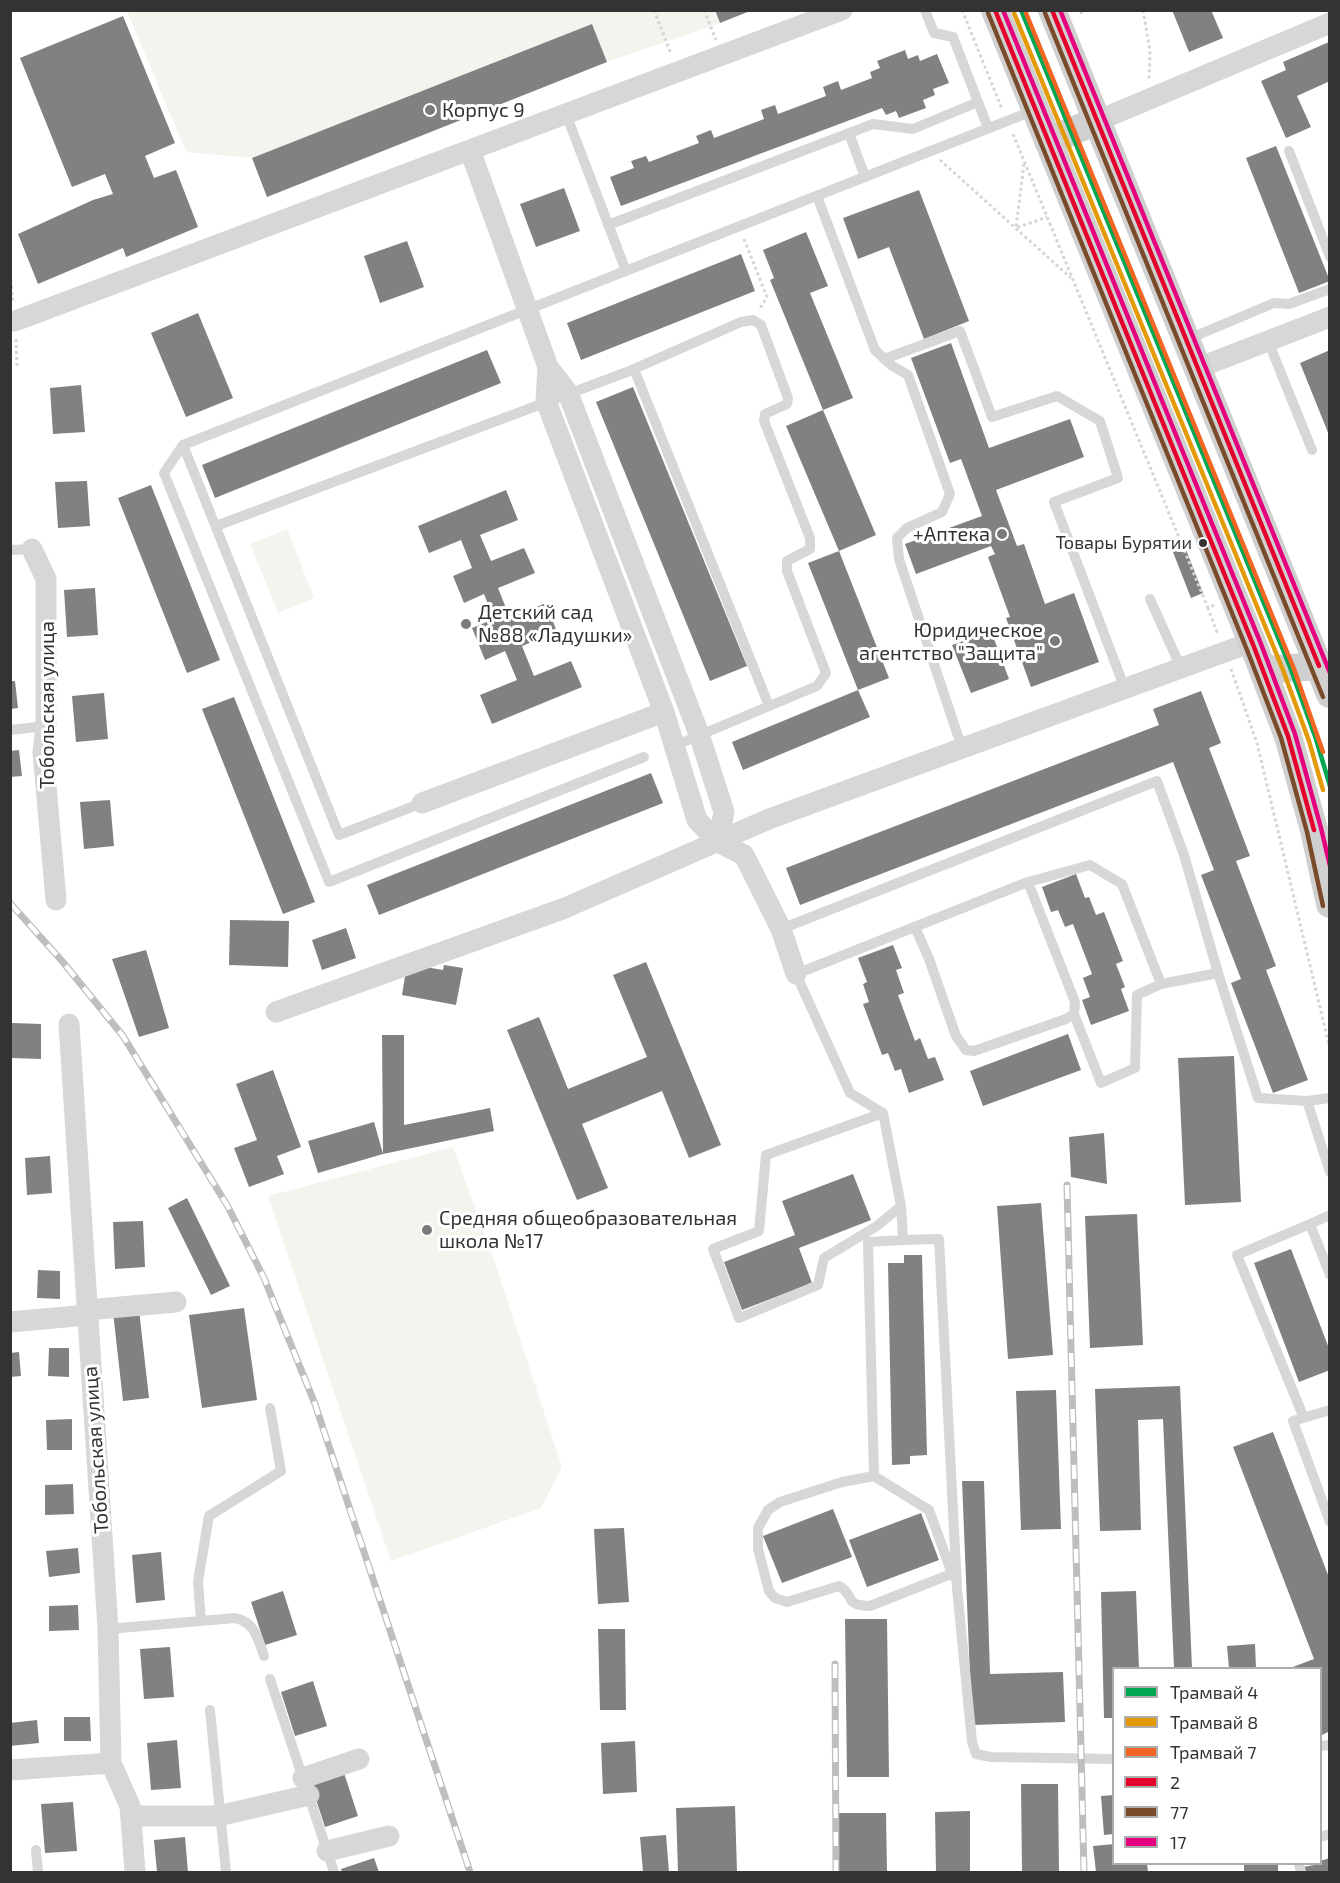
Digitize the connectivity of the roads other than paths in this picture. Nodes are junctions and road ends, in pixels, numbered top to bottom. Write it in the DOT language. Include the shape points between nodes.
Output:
graph roads {
  1 [pos="842,10"];
  2 [pos="925,10"];
  3 [pos="995,10"];
  4 [pos="1052,10"];
  5 [pos="1329,23"];
  6 [pos="978,102"];
  7 [pos="1035,110"];
  8 [pos="566,114"];
  9 [pos="1097,121"];
  10 [pos="988,128"];
  11 [pos="849,133"];
  12 [pos="1048,141"];
  13 [pos="470,150"];
  14 [pos="1289,151"];
  15 [pos="865,177"];
  16 [pos="817,195"];
  17 [pos="608,225"];
  18 [pos="1329,257"];
  19 [pos="626,271"];
  20 [pos="1329,289"];
  21 [pos="528,309"];
  22 [pos="1329,317"];
  23 [pos="15,321"];
  24 [pos="1186,340"];
  25 [pos="1268,341"];
  26 [pos="884,358"];
  27 [pos="548,367"];
  28 [pos="1198,368"];
  29 [pos="634,369"];
  30 [pos="568,393"];
  31 [pos="546,401"];
  32 [pos="183,446"];
  33 [pos="1312,450"];
  34 [pos="216,526"];
  35 [pos="32,549"];
  36 [pos="10,550"];
  37 [pos="634,563"];
  38 [pos="611,572"];
  39 [pos="1150,599"];
  40 [pos="1252,642"];
  41 [pos="1181,668"];
  42 [pos="1263,670"];
  43 [pos="1324,670"];
  44 [pos="1125,689"];
  45 [pos="1329,694"];
  46 [pos="769,706"];
  47 [pos="664,712"];
  48 [pos="46,726"];
  49 [pos="10,730"];
  50 [pos="699,734"];
  51 [pos="674,746"];
  52 [pos="962,748"];
  53 [pos="644,757"];
  54 [pos="422,803"];
  55 [pos="1322,829"];
  56 [pos="718,842"];
  57 [pos="1028,882"];
  58 [pos="56,900"];
  59 [pos="1329,904"];
  60 [pos="915,927"];
  61 [pos="781,929"];
  62 [pos="796,974"];
  63 [pos="1218,974"];
  64 [pos="1161,984"];
  65 [pos="276,1012"];
  66 [pos="1074,1014"];
  67 [pos="69,1024"];
  68 [pos="1329,1098"];
  69 [pos="1307,1101"];
  70 [pos="883,1113"];
  71 [pos="1329,1172"];
  72 [pos="901,1206"];
  73 [pos="1329,1215"];
  74 [pos="1310,1224"];
  75 [pos="903,1240"];
  76 [pos="1329,1275"];
  77 [pos="176,1302"];
  78 [pos="87,1313"];
  79 [pos="10,1322"];
  80 [pos="270,1408"];
  81 [pos="1329,1410"];
  82 [pos="1304,1418"];
  83 [pos="874,1476"];
  84 [pos="1329,1522"];
  85 [pos="951,1574"];
  86 [pos="957,1588"];
  87 [pos="201,1621"];
  88 [pos="108,1629"];
  89 [pos="264,1656"];
  90 [pos="270,1679"];
  91 [pos="210,1710"];
  92 [pos="359,1759"];
  93 [pos="1112,1759"];
  94 [pos="111,1763"];
  95 [pos="10,1770"];
  96 [pos="306,1786"];
  97 [pos="131,1816"];
  98 [pos="389,1836"];
  99 [pos="36,1850"];
  100 [pos="327,1851"];
  101 [pos="38,1872"];
  102 [pos="135,1872"];
  103 [pos="226,1872"];
  104 [pos="334,1872"];
  1 -- 8 [label="street"];
  2 -- 6 [label="lane" via="934,33 953,37"];
  3 -- 7 [label="main road"];
  4 -- 9 [label="main road"];
  5 -- 9 [label="street"];
  6 -- 10 [label="lane"];
  6 -- 11 [label="lane" via="913,129 873,124"];
  7 -- 10 [label="lane"];
  7 -- 12 [label="main road"];
  8 -- 13 [label="street"];
  8 -- 17 [label="lane"];
  9 -- 12 [label="main road"];
  9 -- 24 [label="main road"];
  10 -- 15 [label="lane"];
  11 -- 15 [label="lane"];
  11 -- 17 [label="lane"];
  12 -- 40 [label="main road"];
  13 -- 21 [label="street"];
  13 -- 23 [label="street"];
  14 -- 18 [label="lane"];
  15 -- 16 [label="lane"];
  16 -- 19 [label="lane"];
  16 -- 26 [label="lane" via="876,350"];
  17 -- 19 [label="lane"];
  19 -- 21 [label="lane"];
  20 -- 24 [label="lane" via="1289,304 1274,303"];
  21 -- 27 [label="street"];
  21 -- 32 [label="lane"];
  22 -- 25 [label="street"];
  24 -- 28 [label="main road"];
  25 -- 28 [label="street"];
  25 -- 33 [label="lane"];
  26 -- 44 [label="lane" via="960,331 992,417 1057,396 1100,421 1118,478 1054,502"];
  26 -- 52 [label="lane" via="908,375 950,494 942,512 907,528 897,538 899,559"];
  27 -- 30 [label="street"];
  27 -- 31 [label="street"];
  28 -- 43 [label="main road"];
  29 -- 30 [label="lane"];
  29 -- 46 [label="lane"];
  29 -- 46 [label="lane" via="741,322 753,320 761,325 788,398 787,404 765,414 764,421 810,538 810,549 787,561 787,571 826,674 817,686"];
  30 -- 31 [label="lane"];
  30 -- 37 [label="street"];
  31 -- 34 [label="lane"];
  31 -- 38 [label="street"];
  32 -- 34 [label="lane"];
  32 -- 53 [label="lane" via="164,473 329,882"];
  34 -- 54 [label="lane" via="339,835"];
  35 -- 36 [label="lane"];
  35 -- 48 [label="street, Тобольская улица" via="46,579"];
  37 -- 38 [label="street"];
  37 -- 50 [label="street"];
  38 -- 47 [label="street"];
  39 -- 41 [label="lane"];
  40 -- 41 [label="street"];
  40 -- 42 [label="main road"];
  41 -- 44 [label="street"];
  42 -- 43 [label="main road"];
  42 -- 55 [label="main road"];
  43 -- 45 [label="main road"];
  44 -- 52 [label="street"];
  46 -- 50 [label="lane"];
  47 -- 51 [label="street"];
  47 -- 54 [label="street"];
  48 -- 49 [label="lane"];
  48 -- 58 [label="street, Тобольская улица" via="44,752"];
  50 -- 51 [label="lane"];
  50 -- 56 [label="street" via="724,812"];
  51 -- 56 [label="street" via="697,820"];
  52 -- 56 [label="street" via="769,819"];
  55 -- 59 [label="main road"];
  56 -- 61 [label="street" via="744,855"];
  56 -- 65 [label="street" via="565,908"];
  57 -- 60 [label="lane"];
  57 -- 64 [label="lane" via="1090,865 1122,884"];
  57 -- 66 [label="lane" via="1075,1002"];
  60 -- 62 [label="lane"];
  60 -- 66 [label="lane" via="956,1036 966,1050 974,1051"];
  61 -- 62 [label="street"];
  61 -- 63 [label="lane" via="1158,781 1185,855"];
  62 -- 70 [label="lane" via="850,1093"];
  63 -- 64 [label="lane"];
  63 -- 69 [label="lane" via="1258,1098"];
  64 -- 66 [label="lane" via="1137,994 1135,1068 1101,1083"];
  67 -- 78 [label="street, Тобольская улица"];
  68 -- 69 [label="lane"];
  69 -- 71 [label="lane"];
  70 -- 72 [label="lane"];
  70 -- 72 [label="lane" via="766,1155 759,1231 713,1249 739,1318 818,1285 824,1258 877,1226"];
  72 -- 75 [label="lane"];
  73 -- 74 [label="lane"];
  74 -- 76 [label="lane"];
  74 -- 82 [label="lane" via="1237,1255"];
  75 -- 83 [label="lane" via="868,1242"];
  75 -- 86 [label="lane" via="939,1239"];
  77 -- 78 [label="street"];
  78 -- 79 [label="street"];
  78 -- 88 [label="street, Тобольская улица"];
  80 -- 87 [label="lane" via="281,1472 209,1516 198,1581"];
  81 -- 82 [label="lane"];
  82 -- 84 [label="lane" via="1293,1421"];
  83 -- 85 [label="lane" via="929,1510"];
  83 -- 85 [label="lane" via="842,1482 780,1502 768,1510 758,1528 758,1549 768,1591 787,1602 839,1586 856,1606 870,1606"];
  85 -- 86 [label="lane"];
  86 -- 93 [label="lane" via="976,1754"];
  87 -- 88 [label="lane"];
  87 -- 89 [label="lane" via="244,1620 253,1628"];
  88 -- 94 [label="street, Тобольская улица"];
  90 -- 96 [label="lane"];
  91 -- 103 [label="lane"];
  92 -- 96 [label="street"];
  94 -- 95 [label="street"];
  94 -- 97 [label="street, Тобольская улица"];
  96 -- 97 [label="street" via="218,1816"];
  96 -- 100 [label="lane"];
  97 -- 102 [label="street, Тобольская улица"];
  98 -- 100 [label="street"];
  99 -- 101 [label="lane"];
  100 -- 104 [label="lane"];
}
